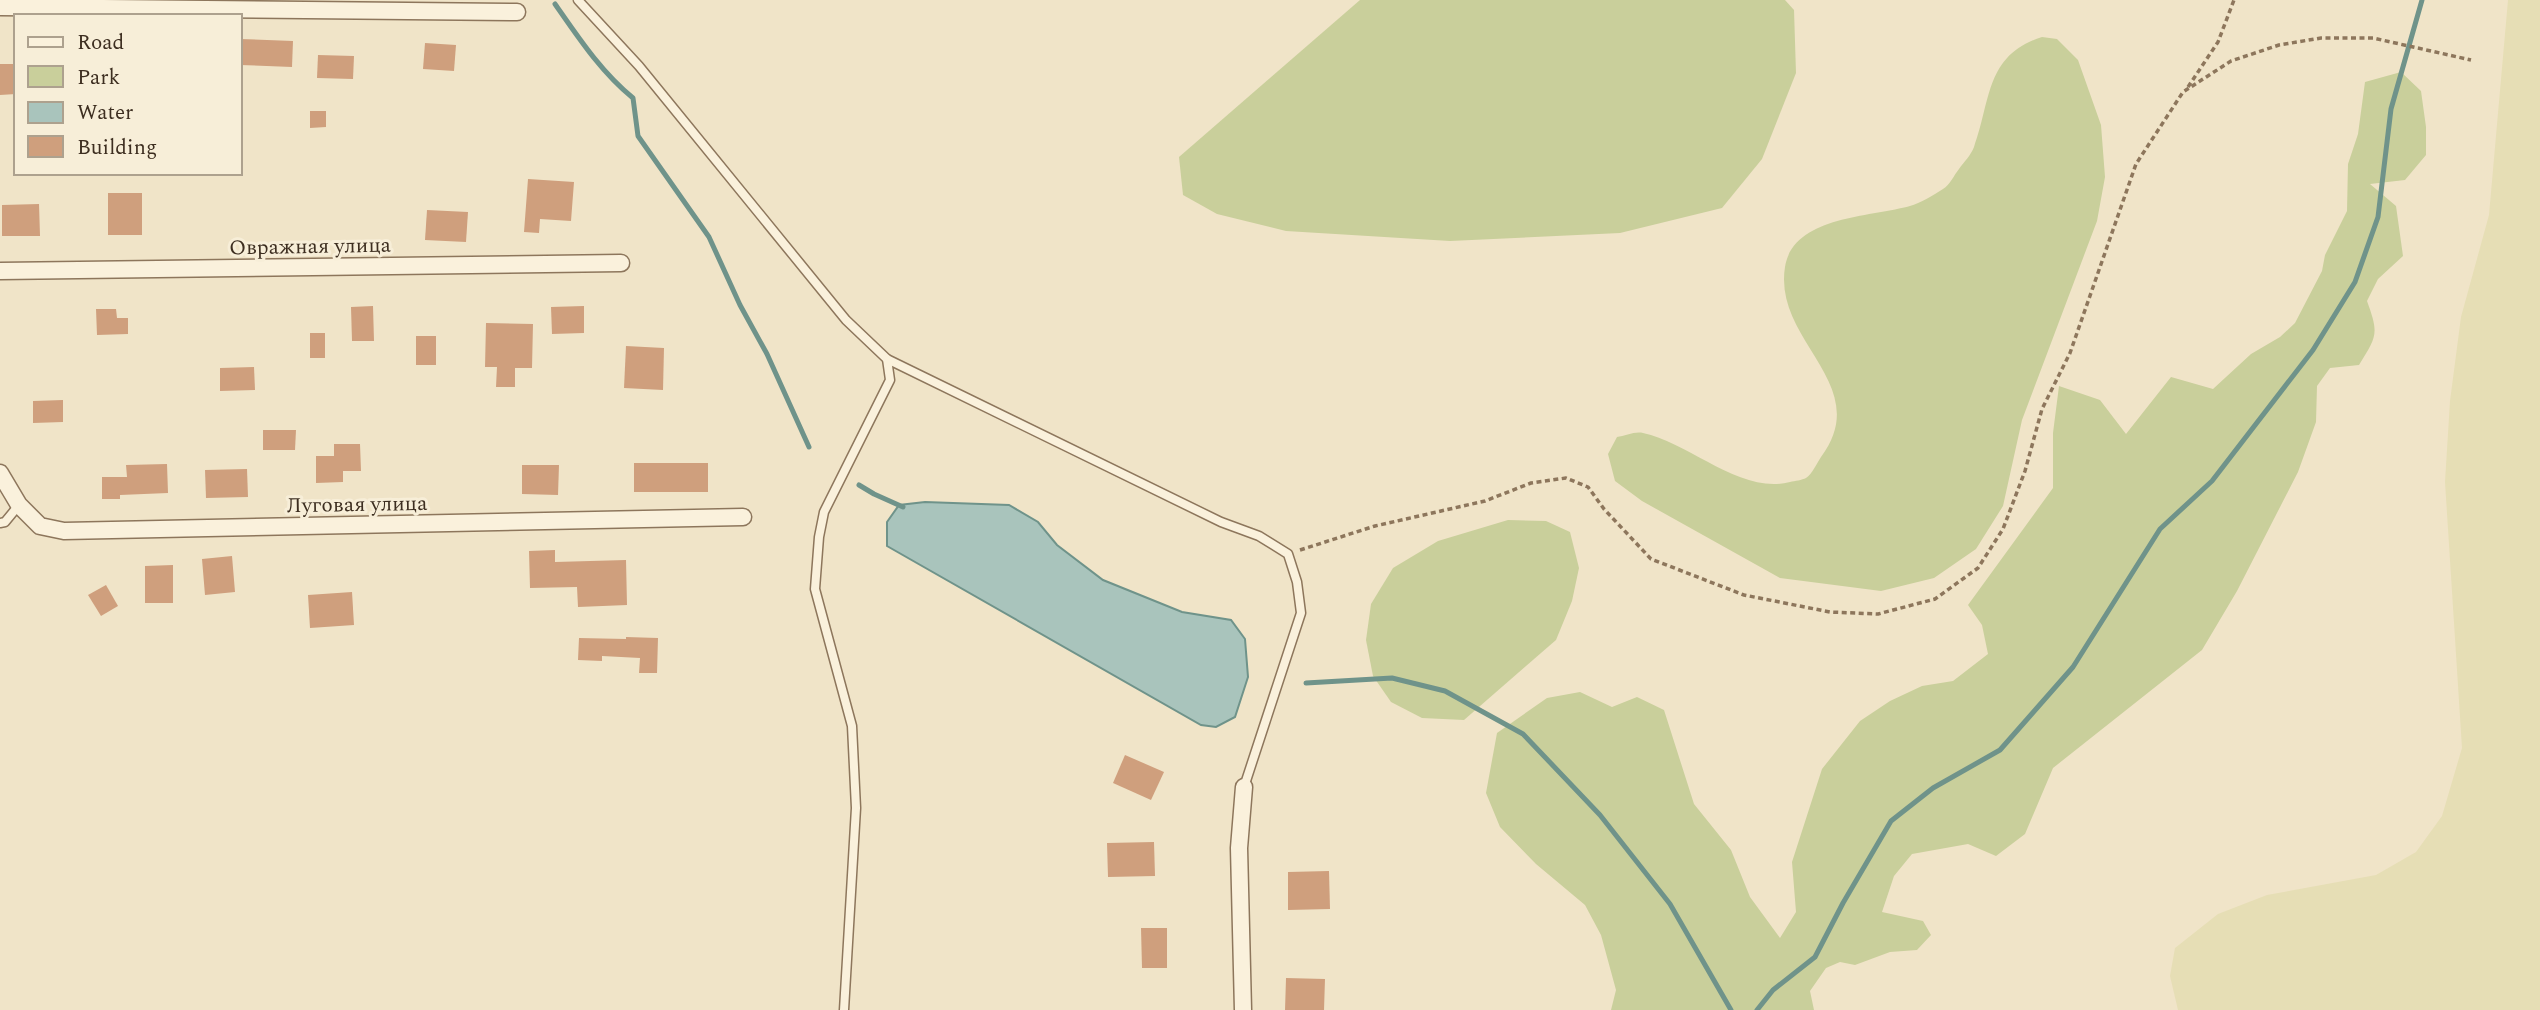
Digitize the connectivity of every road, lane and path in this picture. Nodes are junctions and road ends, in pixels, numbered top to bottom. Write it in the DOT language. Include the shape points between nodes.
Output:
graph roads {
  1 [pos="578,0"];
  2 [pos="2234,0"];
  3 [pos="0,7"];
  4 [pos="517,12"];
  5 [pos="2471,60"];
  6 [pos="2187,90"];
  7 [pos="621,263"];
  8 [pos="0,271"];
  9 [pos="887,359"];
  10 [pos="0,473"];
  11 [pos="19,505"];
  12 [pos="743,517"];
  13 [pos="0,523"];
  14 [pos="1288,554"];
  15 [pos="1244,787"];
  16 [pos="844,1010"];
  17 [pos="1244,1010"];
  1 -- 9 [label="lane" via="639,66 846,320"];
  2 -- 6 [label="path" via="2218,42"];
  3 -- 4 [label="street"];
  5 -- 6 [label="path" via="2373,38 2321,38 2279,45 2231,61"];
  6 -- 14 [label="path" via="2136,164 2070,353 2042,410 2003,529 1978,568 1936,599 1878,614 1830,612 1744,595 1651,559 1588,487 1566,478 1531,483 1485,501 1375,526"];
  7 -- 8 [label="street, Овражная улица"];
  9 -- 14 [label="lane" via="1221,522 1259,536"];
  9 -- 16 [label="lane" via="890,380 824,512 818,537 815,589 852,726 856,808"];
  10 -- 11 [label="street, Луговая улица"];
  11 -- 12 [label="street, Луговая улица" via="40,526 64,531"];
  11 -- 13 [label="lane"];
  14 -- 15 [label="lane" via="1301,614"];
  15 -- 17 [label="street" via="1239,848"];
}
